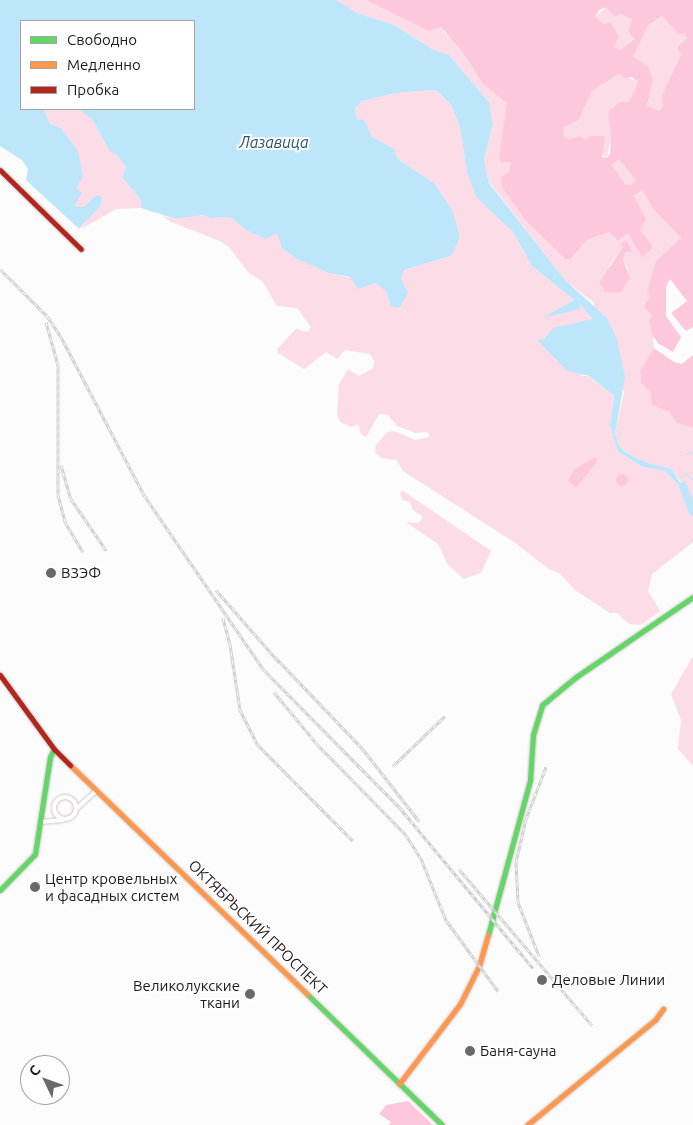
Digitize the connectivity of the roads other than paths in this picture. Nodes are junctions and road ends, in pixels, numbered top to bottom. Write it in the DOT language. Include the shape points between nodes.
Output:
graph roads {
  1 [pos="0,170"];
  2 [pos="81,249"];
  3 [pos="693,597"];
  4 [pos="0,675"];
  5 [pos="54,749"];
  6 [pos="96,790"];
  7 [pos="76,809"];
  8 [pos="64,820"];
  9 [pos="41,822"];
  10 [pos="0,890"];
  11 [pos="663,1009"];
  12 [pos="399,1084"];
  13 [pos="442,1125"];
  14 [pos="527,1125"];
  1 -- 2 [label="street"];
  3 -- 12 [label="street" via="542,705 533,735 530,780 479,966 460,1004"];
  4 -- 5 [label="street, ОКТЯБРЬСКИЙ ПРОСПЕКТ"];
  5 -- 6 [label="street, ОКТЯБРЬСКИЙ ПРОСПЕКТ"];
  5 -- 9 [label="street" via="50,757"];
  6 -- 7 [label="street"];
  6 -- 12 [label="street, ОКТЯБРЬСКИЙ ПРОСПЕКТ"];
  7 -- 8 [label="street" via="73,816"];
  7 -- 8 [label="street" via="71,799 57,800 53,810"];
  8 -- 9 [label="street"];
  9 -- 10 [label="street" via="35,854"];
  11 -- 14 [label="street" via="655,1020"];
  12 -- 13 [label="street, ОКТЯБРЬСКИЙ ПРОСПЕКТ"];
}
